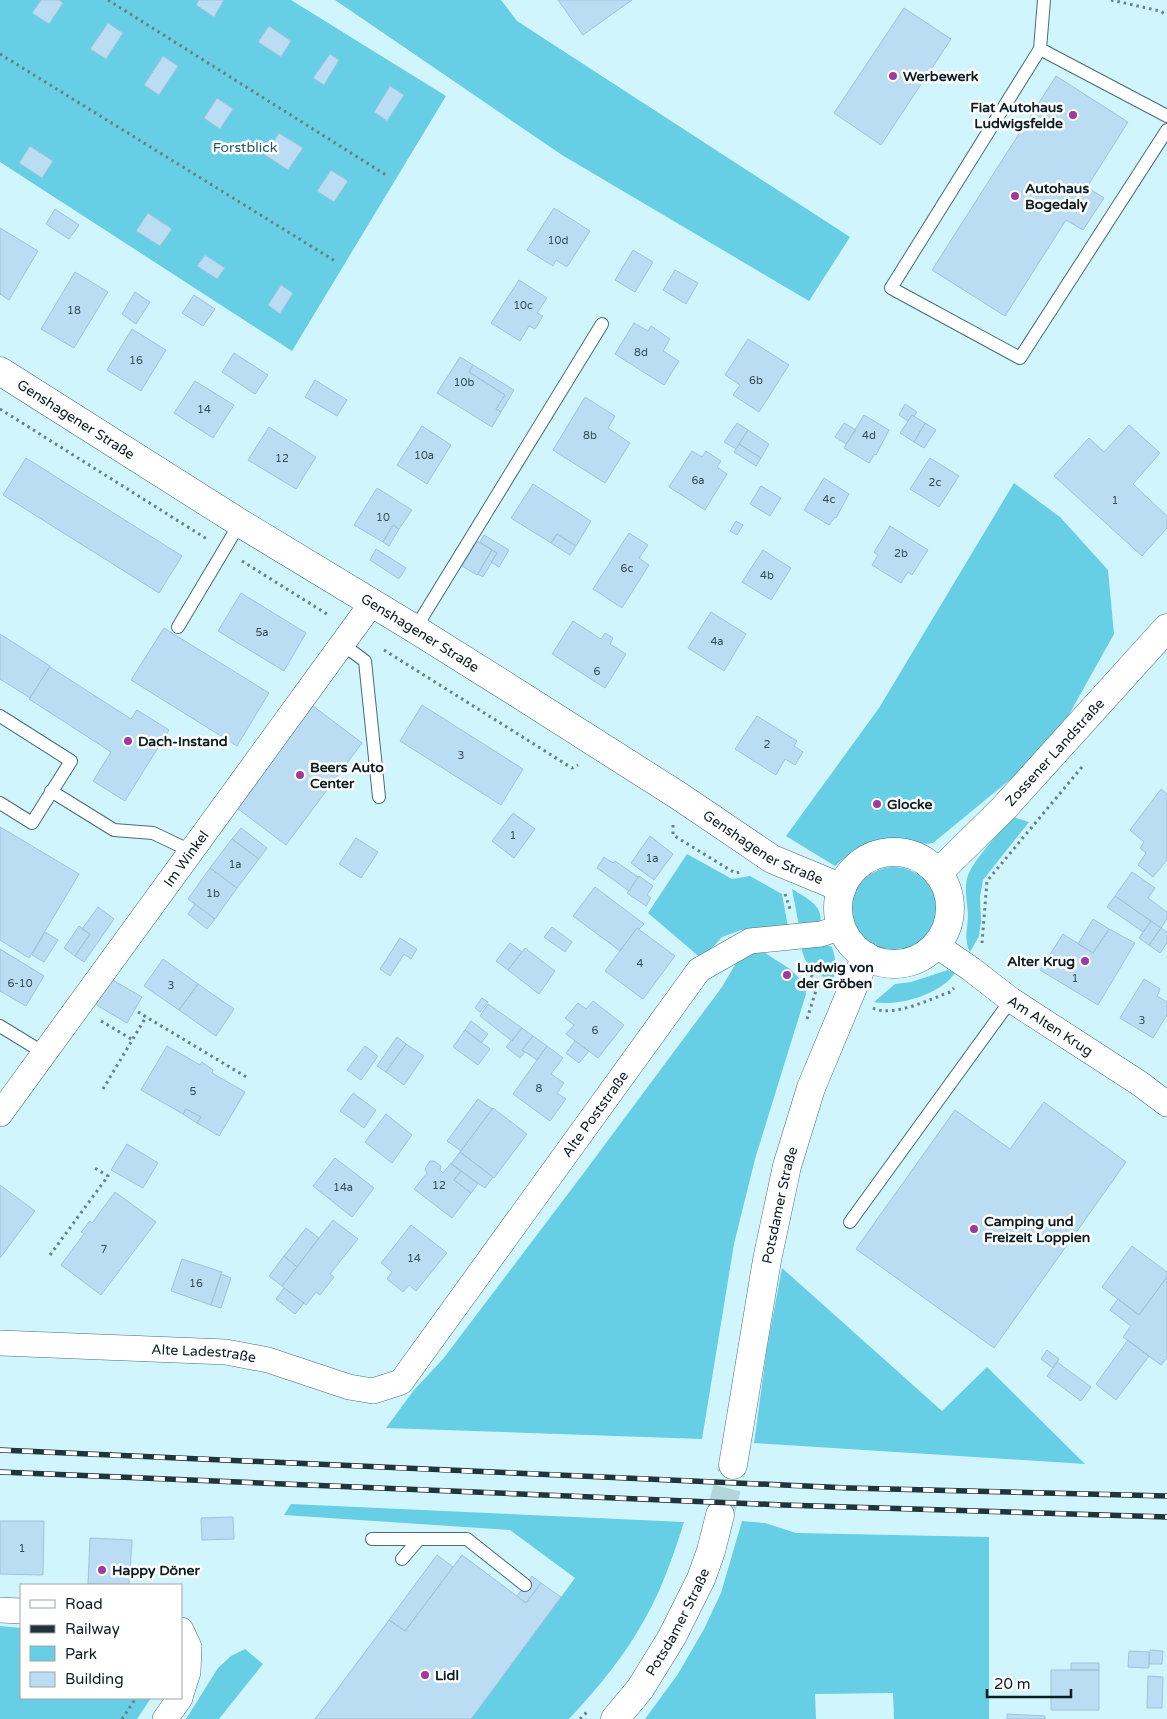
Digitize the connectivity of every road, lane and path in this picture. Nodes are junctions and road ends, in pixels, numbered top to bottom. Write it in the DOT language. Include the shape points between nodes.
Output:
graph roads {
  1 [pos="108,0"];
  2 [pos="1044,0"];
  3 [pos="1110,0"];
  4 [pos="1167,15"];
  5 [pos="1040,49"];
  6 [pos="0,54"];
  7 [pos="1167,116"];
  8 [pos="1167,130"];
  9 [pos="386,175"];
  10 [pos="335,261"];
  11 [pos="602,324"];
  12 [pos="0,371"];
  13 [pos="0,409"];
  14 [pos="240,523"];
  15 [pos="224,550"];
  16 [pos="372,603"];
  17 [pos="178,627"];
  18 [pos="1167,628"];
  19 [pos="416,629"];
  20 [pos="347,637"];
  21 [pos="0,716"];
  22 [pos="1086,762"];
  23 [pos="572,768"];
  24 [pos="51,791"];
  25 [pos="379,797"];
  26 [pos="0,802"];
  27 [pos="191,851"];
  28 [pos="938,873"];
  29 [pos="842,888"];
  30 [pos="842,927"];
  31 [pos="936,945"];
  32 [pos="866,956"];
  33 [pos="971,968"];
  34 [pos="819,981"];
  35 [pos="849,997"];
  36 [pos="1011,1000"];
  37 [pos="78,1007"];
  38 [pos="138,1012"];
  39 [pos="146,1017"];
  40 [pos="0,1026"];
  41 [pos="133,1040"];
  42 [pos="44,1053"];
  43 [pos="248,1078"];
  44 [pos="103,1089"];
  45 [pos="1167,1104"];
  46 [pos="0,1114"];
  47 [pos="93,1167"];
  48 [pos="850,1222"];
  49 [pos="50,1256"];
  50 [pos="0,1343"];
  51 [pos="401,1382"];
  52 [pos="733,1465"];
  53 [pos="720,1515"];
  54 [pos="372,1539"];
  55 [pos="419,1539"];
  56 [pos="402,1559"];
  57 [pos="525,1585"];
  58 [pos="0,1610"];
  59 [pos="20,1611"];
  60 [pos="182,1632"];
  61 [pos="182,1691"];
  62 [pos="135,1699"];
  63 [pos="179,1699"];
  64 [pos="589,1710"];
  65 [pos="122,1719"];
  66 [pos="165,1719"];
  67 [pos="580,1719"];
  68 [pos="615,1719"];
  1 -- 9 [label="path"];
  2 -- 5 [label="lane"];
  3 -- 4 [label="path"];
  5 -- 7 [label="lane"];
  5 -- 8 [label="lane" via="892,288 1020,358"];
  6 -- 10 [label="path"];
  11 -- 19 [label="lane"];
  12 -- 14 [label="main road, Genshagener Straße"];
  13 -- 15 [label="path"];
  14 -- 15 [label="lane"];
  14 -- 16 [label="main road, Genshagener Straße"];
  15 -- 17 [label="lane"];
  15 -- 20 [label="path"];
  16 -- 19 [label="main road, Genshagener Straße"];
  16 -- 20 [label="street, Im Winkel"];
  18 -- 28 [label="main road, Zossener Landstraße" via="1004,808"];
  19 -- 29 [label="main road, Genshagener Straße" via="772,859"];
  20 -- 23 [label="path"];
  20 -- 25 [label="lane" via="365,661"];
  20 -- 27 [label="street, Im Winkel"];
  21 -- 24 [label="lane" via="71,761"];
  22 -- 33 [label="path" via="986,881 982,943"];
  24 -- 26 [label="lane" via="32,822"];
  24 -- 27 [label="lane" via="114,830 153,833"];
  27 -- 37 [label="street, Im Winkel"];
  28 -- 29 [label="main road" via="917,857 890,852 873,856 858,866"];
  28 -- 31 [label="main road" via="948,890 950,909 946,928"];
  29 -- 30 [label="main road" via="838,903"];
  30 -- 32 [label="main road" via="849,941"];
  30 -- 51 [label="street, Alte Poststraße" via="821,934 750,941 699,970"];
  31 -- 32 [label="main road" via="921,957 903,963 884,963"];
  31 -- 33 [label="street, Am Alten Krug"];
  32 -- 35 [label="main road, Potsdamer Straße"];
  33 -- 35 [label="path" via="950,992 901,1010 877,1010"];
  33 -- 36 [label="street, Am Alten Krug"];
  34 -- 35 [label="path"];
  35 -- 52 [label="main road, Potsdamer Straße" via="811,1088 785,1175 766,1260"];
  36 -- 45 [label="street, Am Alten Krug"];
  36 -- 48 [label="lane"];
  37 -- 41 [label="path"];
  37 -- 42 [label="street, Im Winkel"];
  38 -- 39 [label="path"];
  39 -- 41 [label="path"];
  39 -- 43 [label="path"];
  40 -- 42 [label="lane"];
  41 -- 44 [label="path"];
  42 -- 46 [label="street, Im Winkel"];
  47 -- 49 [label="path" via="108,1176"];
  50 -- 51 [label="street, Alte Ladestraße" via="226,1352 268,1360 349,1387 373,1391"];
  53 -- 68 [label="main road, Potsdamer Straße" via="701,1579 672,1637 640,1689"];
  54 -- 55 [label="lane"];
  55 -- 56 [label="lane"];
  55 -- 57 [label="lane" via="467,1539"];
  58 -- 59 [label="street"];
  60 -- 61 [label="street" via="189,1647 188,1672"];
  62 -- 65 [label="path"];
  63 -- 66 [label="street"];
  64 -- 67 [label="path"];
}
